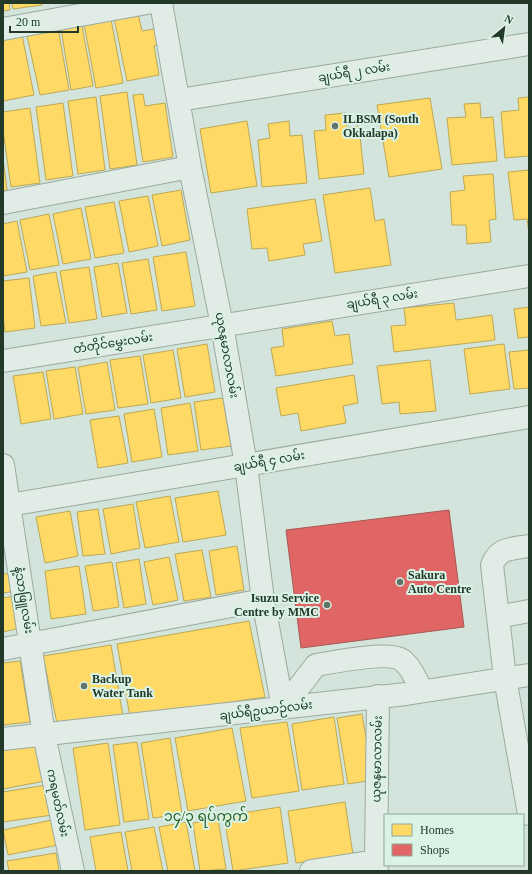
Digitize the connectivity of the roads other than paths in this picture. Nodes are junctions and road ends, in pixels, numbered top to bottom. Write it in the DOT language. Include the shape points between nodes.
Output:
graph roads {
  1 [pos="147,3"];
  2 [pos="160,3"];
  3 [pos="3,29"];
  4 [pos="529,44"];
  5 [pos="179,100"];
  6 [pos="190,167"];
  7 [pos="3,203"];
  8 [pos="529,276"];
  9 [pos="228,324"];
  10 [pos="3,361"];
  11 [pos="529,417"];
  12 [pos="3,465"];
  13 [pos="246,465"];
  14 [pos="9,505"];
  15 [pos="529,546"];
  16 [pos="263,600"];
  17 [pos="529,611"];
  18 [pos="498,617"];
  19 [pos="30,645"];
  20 [pos="3,649"];
  21 [pos="529,675"];
  22 [pos="505,678"];
  23 [pos="422,692"];
  24 [pos="378,696"];
  25 [pos="283,708"];
  26 [pos="44,735"];
  27 [pos="3,739"];
  28 [pos="529,814"];
  29 [pos="377,866"];
  30 [pos="72,871"];
  31 [pos="311,871"];
  1 -- 3 [label="street"];
  2 -- 5 [label="street, ယုဇနမာလာလမ်း"];
  4 -- 5 [label="street, ချယ်ရီ ၂ လမ်း"];
  5 -- 6 [label="street, ယုဇနမာလာလမ်း"];
  6 -- 7 [label="street"];
  6 -- 9 [label="street, ယုဇနမာလာလမ်း"];
  8 -- 9 [label="street, ချယ်ရီ ၃ လမ်း"];
  9 -- 10 [label="street, တံတိုင်မွှေးလမ်း"];
  9 -- 13 [label="street, ယုဇနမာလာလမ်း"];
  11 -- 13 [label="street, ချယ်ရီ ၄ လမ်း"];
  12 -- 14 [label="street, နံ့သာဖြူလမ်း"];
  13 -- 14 [label="street, ချယ်ရီ ၄ လမ်း"];
  13 -- 16 [label="street, ယုဇနမာလာလမ်း"];
  14 -- 19 [label="street, နံ့သာဖြူလမ်း"];
  15 -- 18 [label="street" via="505,550 496,556 492,565"];
  16 -- 19 [label="street"];
  16 -- 25 [label="street, ယုဇနမာလာလမ်း"];
  17 -- 18 [label="street"];
  18 -- 22 [label="street"];
  19 -- 20 [label="street"];
  19 -- 26 [label="street, နံ့သာဖြူလမ်း"];
  21 -- 22 [label="street, ချယ်ရီဥယာဉ်လမ်း"];
  22 -- 23 [label="street, ချယ်ရီဥယာဉ်လမ်း"];
  22 -- 28 [label="street"];
  23 -- 24 [label="street, ချယ်ရီဥယာဉ်လမ်း"];
  23 -- 25 [label="street" via="411,671 395,656 352,659 316,665"];
  24 -- 25 [label="street, ချယ်ရီဥယာဉ်လမ်း"];
  24 -- 29 [label="street, ယုဇနမာလာလမ်း"];
  25 -- 26 [label="street, ချယ်ရီဥယာဉ်လမ်း"];
  26 -- 27 [label="street, ချယ်ရီဥယာဉ်လမ်း"];
  26 -- 30 [label="street, ကရမတ်လမ်း"];
  29 -- 31 [label="street"];
}
